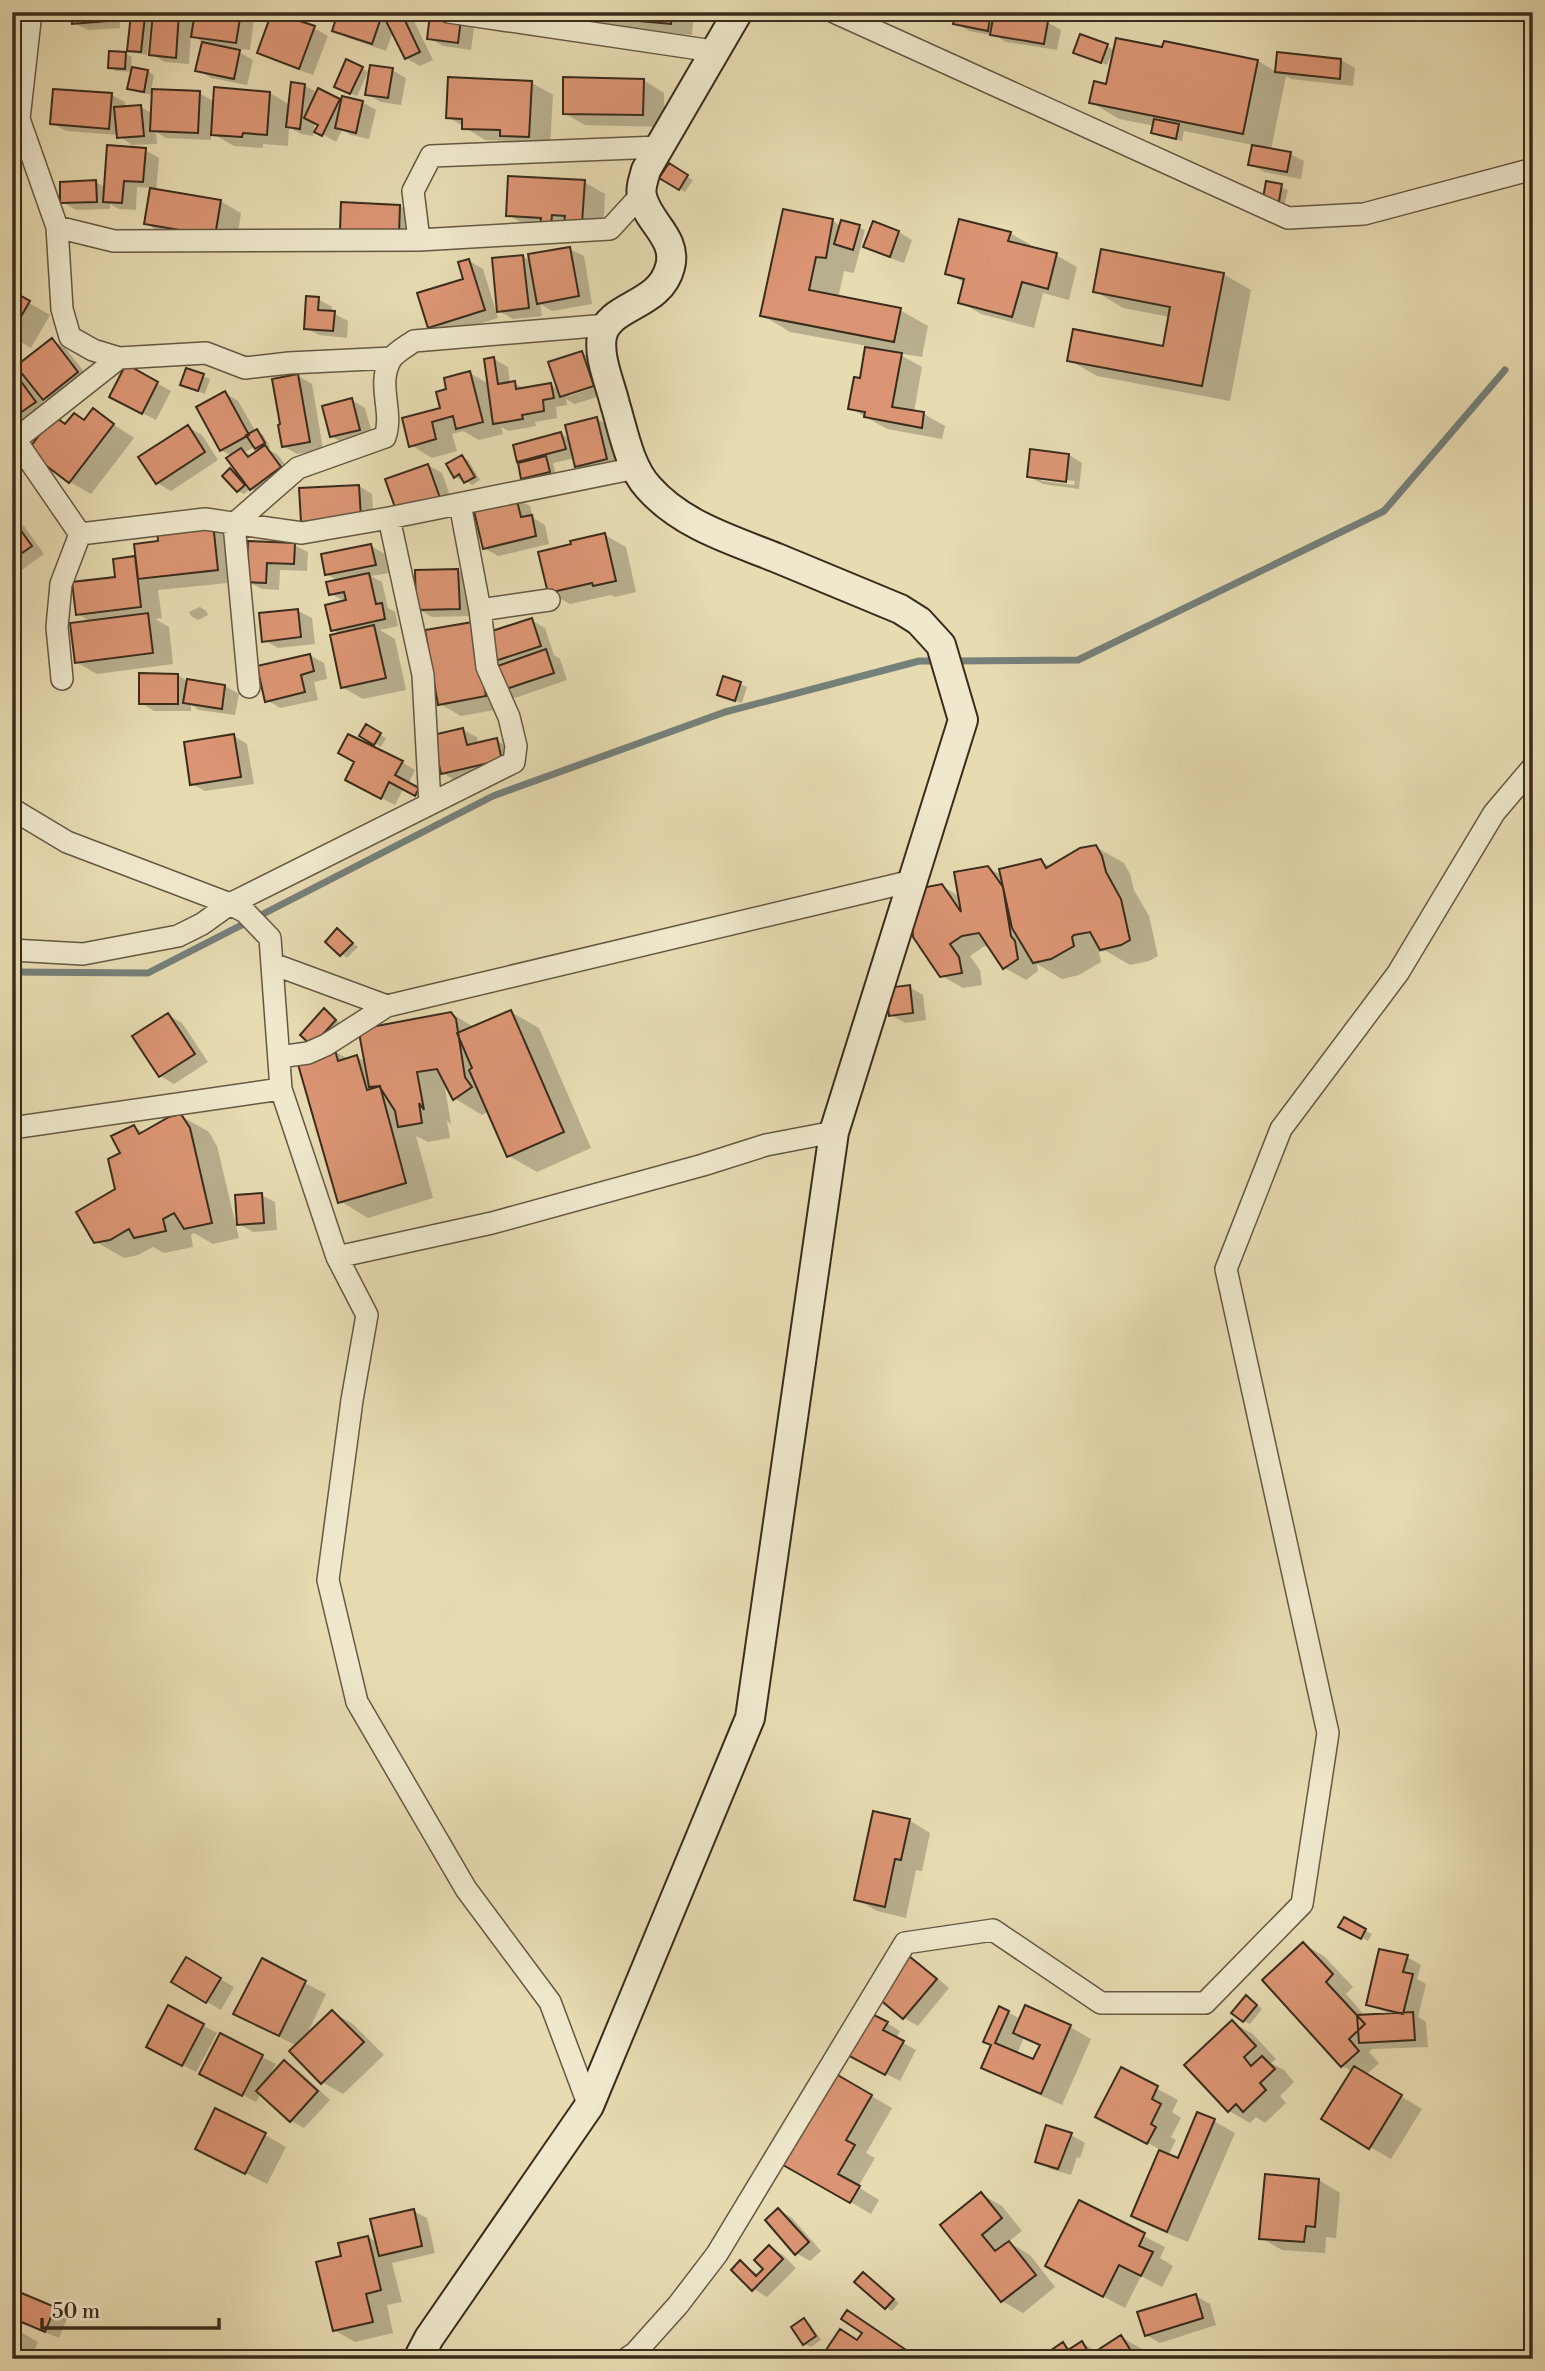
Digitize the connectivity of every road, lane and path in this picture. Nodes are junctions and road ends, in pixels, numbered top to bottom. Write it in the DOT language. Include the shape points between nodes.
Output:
graph roads {
  1 [pos="31,12"];
  2 [pos="449,12"];
  3 [pos="737,12"];
  4 [pos="834,12"];
  5 [pos="713,51"];
  6 [pos="16,120"];
  7 [pos="659,147"];
  8 [pos="1533,169"];
  9 [pos="641,195"];
  10 [pos="57,227"];
  11 [pos="419,240"];
  12 [pos="607,325"];
  13 [pos="119,358"];
  14 [pos="392,358"];
  15 [pos="14,437"];
  16 [pos="636,468"];
  17 [pos="460,504"];
  18 [pos="390,518"];
  19 [pos="234,524"];
  20 [pos="80,534"];
  21 [pos="550,600"];
  22 [pos="480,610"];
  23 [pos="62,679"];
  24 [pos="248,687"];
  25 [pos="1533,767"];
  26 [pos="430,804"];
  27 [pos="12,809"];
  28 [pos="912,881"];
  29 [pos="238,908"];
  30 [pos="12,950"];
  31 [pos="273,964"];
  32 [pos="387,1006"];
  33 [pos="279,1057"];
  34 [pos="281,1089"];
  35 [pos="12,1128"];
  36 [pos="834,1132"];
  37 [pos="337,1257"];
  38 [pos="589,2106"];
  39 [pos="418,2359"];
  40 [pos="626,2359"];
  1 -- 6 [label="street"];
  2 -- 5 [label="street"];
  3 -- 5 [label="main road"];
  4 -- 8 [label="street" via="1288,218 1364,214"];
  5 -- 7 [label="main road"];
  6 -- 10 [label="street"];
  7 -- 9 [label="main road" via="646,170"];
  7 -- 11 [label="street" via="431,156 413,191"];
  9 -- 11 [label="street" via="610,229"];
  9 -- 12 [label="main road" via="670,244 667,281"];
  10 -- 11 [label="street" via="114,241"];
  10 -- 13 [label="street" via="62,309 70,337"];
  12 -- 14 [label="street" via="414,341"];
  12 -- 16 [label="main road" via="601,350"];
  13 -- 14 [label="street" via="206,353 245,368"];
  13 -- 15 [label="street"];
  14 -- 19 [label="street" via="384,380 390,424 385,437 298,468"];
  15 -- 20 [label="street"];
  16 -- 17 [label="street"];
  16 -- 28 [label="main road" via="646,486 671,510 900,609 942,645 963,720"];
  17 -- 18 [label="street"];
  17 -- 22 [label="street"];
  18 -- 19 [label="street" via="302,533"];
  18 -- 26 [label="street" via="422,675"];
  19 -- 20 [label="street" via="205,519"];
  19 -- 24 [label="street"];
  20 -- 23 [label="street" via="61,584 57,626"];
  21 -- 22 [label="street"];
  22 -- 26 [label="street" via="487,667 509,717 516,746 514,762"];
  25 -- 40 [label="street" via="1494,813 1398,973 1281,1129 1226,1269 1328,1732 1303,1904 1205,2003 1101,2003 993,1930 905,1942 717,2254 678,2305"];
  26 -- 29 [label="street"];
  27 -- 29 [label="street" via="67,842"];
  28 -- 32 [label="street"];
  28 -- 36 [label="main road"];
  29 -- 30 [label="street" via="178,936 83,954"];
  29 -- 31 [label="street" via="270,938"];
  31 -- 32 [label="street"];
  31 -- 33 [label="street"];
  32 -- 33 [label="street" via="326,1045"];
  33 -- 34 [label="street"];
  34 -- 35 [label="street"];
  34 -- 37 [label="street"];
  36 -- 37 [label="street" via="766,1146 492,1223"];
  36 -- 38 [label="main road" via="750,1718"];
  37 -- 38 [label="street" via="367,1315 328,1580 357,1702 466,1889 550,2002"];
  38 -- 39 [label="main road"];
}
